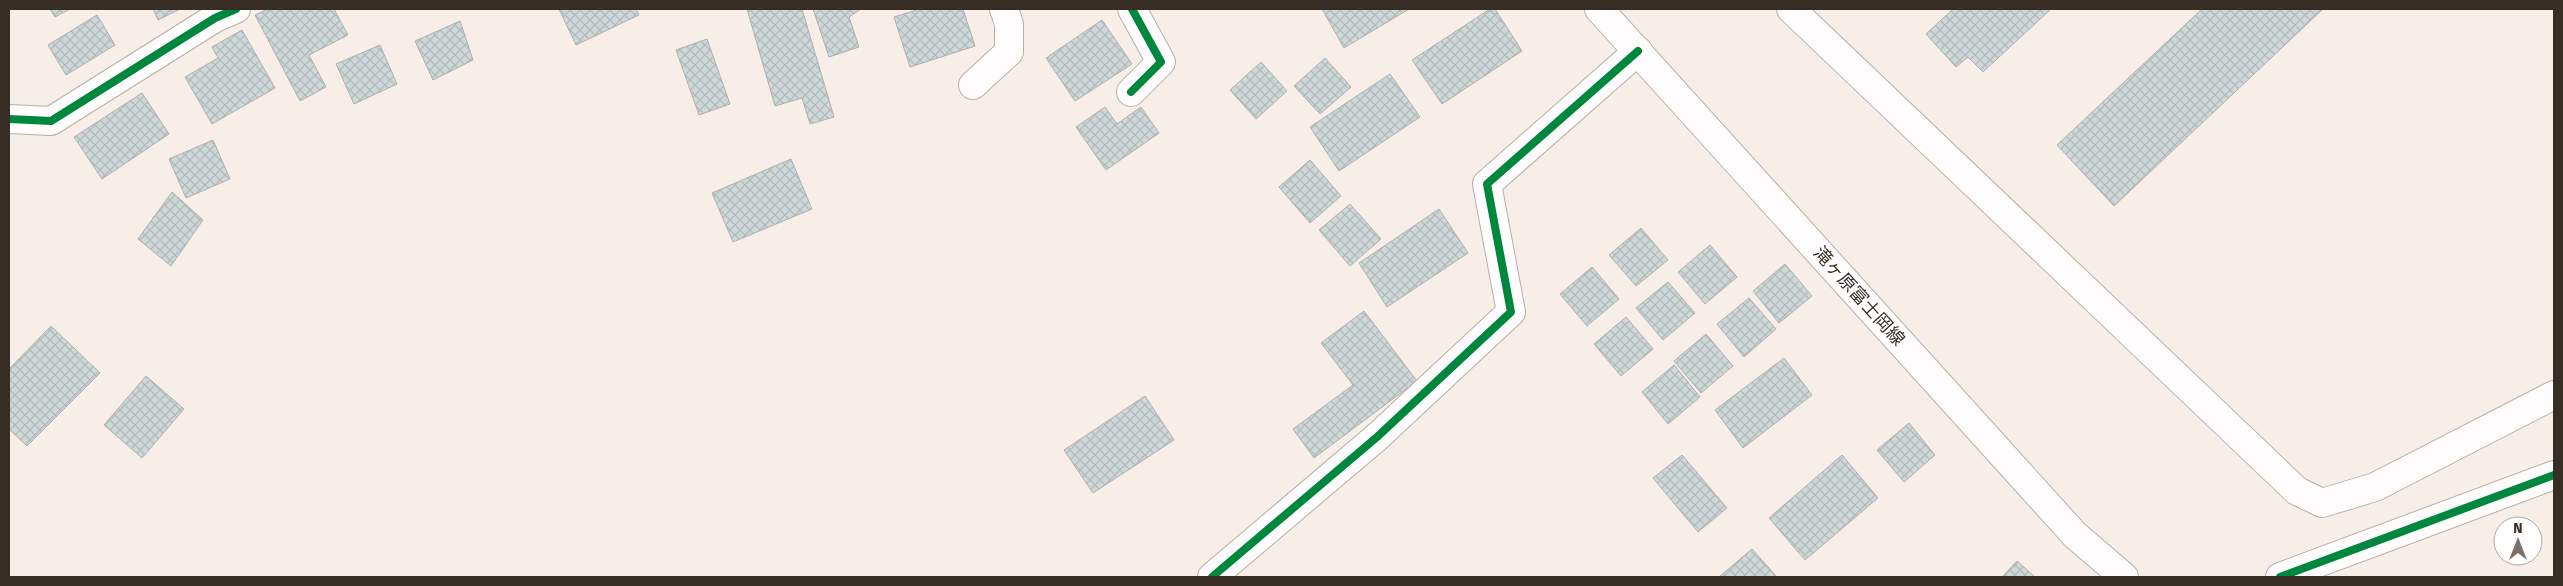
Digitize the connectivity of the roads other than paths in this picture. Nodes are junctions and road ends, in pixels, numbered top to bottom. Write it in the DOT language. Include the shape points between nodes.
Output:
graph roads {
  1 [pos="1004,9"];
  2 [pos="1132,9"];
  3 [pos="1599,9"];
  4 [pos="1791,9"];
  5 [pos="221,12"];
  6 [pos="1638,50"];
  7 [pos="973,85"];
  8 [pos="1131,92"];
  9 [pos="9,120"];
  10 [pos="2554,395"];
  11 [pos="2554,475"];
  12 [pos="1212,577"];
  13 [pos="2124,577"];
  14 [pos="2280,577"];
  1 -- 7 [label="street" via="1009,24 1009,52"];
  2 -- 8 [label="street" via="1161,62"];
  3 -- 6 [label="street, 滝ヶ原富士岡線"];
  4 -- 10 [label="street" via="2297,491 2322,503 2375,488"];
  5 -- 9 [label="street" via="51,121"];
  6 -- 12 [label="street" via="1487,184 1511,312 1377,437"];
  6 -- 13 [label="street, 滝ヶ原富士岡線" via="2075,535"];
  11 -- 14 [label="street"];
}
